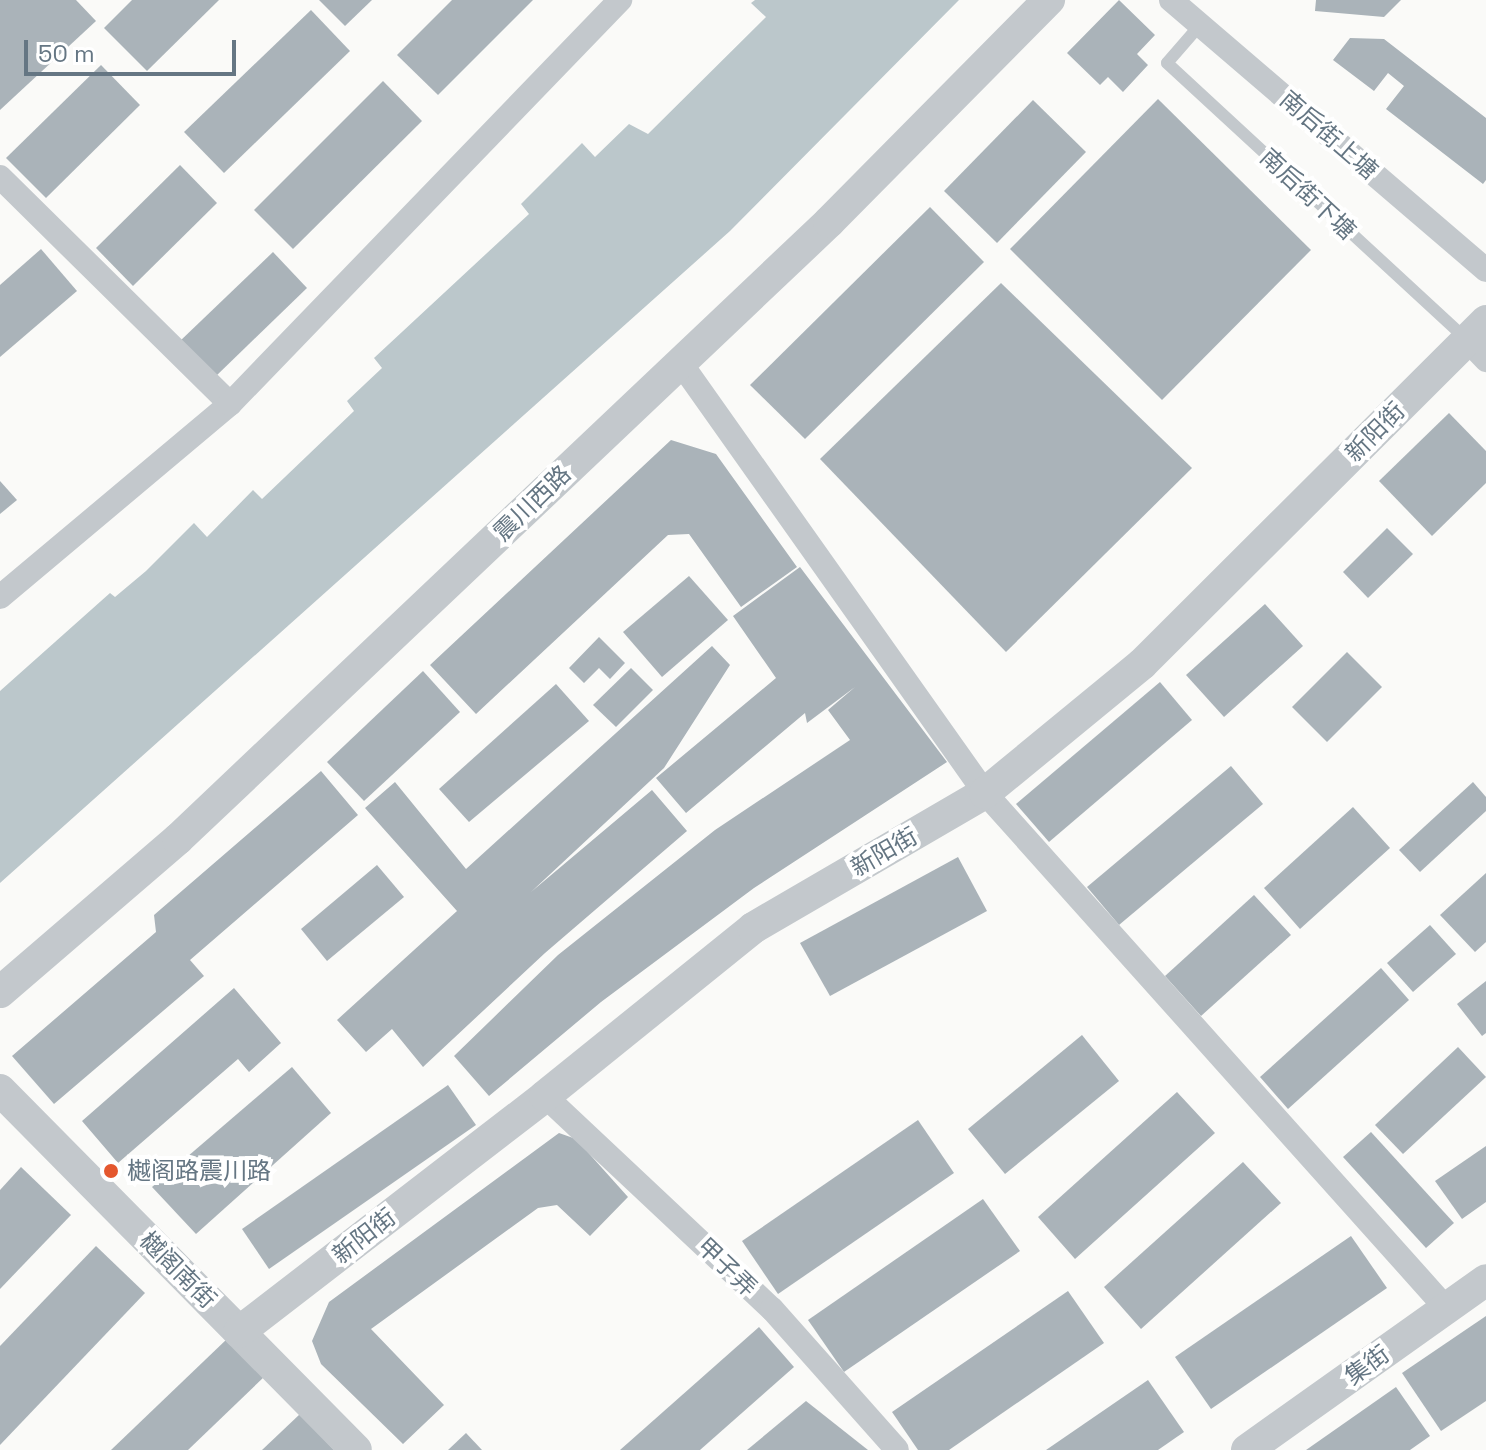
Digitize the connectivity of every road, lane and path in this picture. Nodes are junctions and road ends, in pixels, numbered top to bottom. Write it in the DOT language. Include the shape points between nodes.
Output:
graph roads {
  1 [pos="1049,0"];
  2 [pos="1171,0"];
  3 [pos="616,1"];
  4 [pos="1200,25"];
  5 [pos="0,177"];
  6 [pos="1486,270"];
  7 [pos="1480,340"];
  8 [pos="680,362"];
  9 [pos="230,404"];
  10 [pos="0,597"];
  11 [pos="985,793"];
  12 [pos="0,992"];
  13 [pos="0,1090"];
  14 [pos="545,1096"];
  15 [pos="1486,1280"];
  16 [pos="1446,1308"];
  17 [pos="239,1332"];
  18 [pos="356,1450"];
  19 [pos="897,1450"];
  20 [pos="1247,1450"];
  1 -- 8 [label="street, 震川西路" via="829,222"];
  2 -- 4 [label="street, 南后街上塘"];
  3 -- 9 [label="street"];
  4 -- 6 [label="street, 南后街上塘"];
  4 -- 7 [label="lane, 南后街下塘" via="1167,63"];
  5 -- 9 [label="street"];
  7 -- 11 [label="street, 新阳街" via="1142,664"];
  8 -- 11 [label="street"];
  8 -- 12 [label="street, 震川西路" via="178,839"];
  9 -- 10 [label="street"];
  11 -- 14 [label="street, 新阳街" via="753,928"];
  11 -- 16 [label="street"];
  13 -- 17 [label="street, 樾阁南街"];
  14 -- 17 [label="street, 新阳街"];
  14 -- 19 [label="street, 甲子弄" via="772,1309"];
  15 -- 16 [label="street, 集街"];
  16 -- 20 [label="street, 集街"];
  17 -- 18 [label="street, 樾阁南街"];
}
